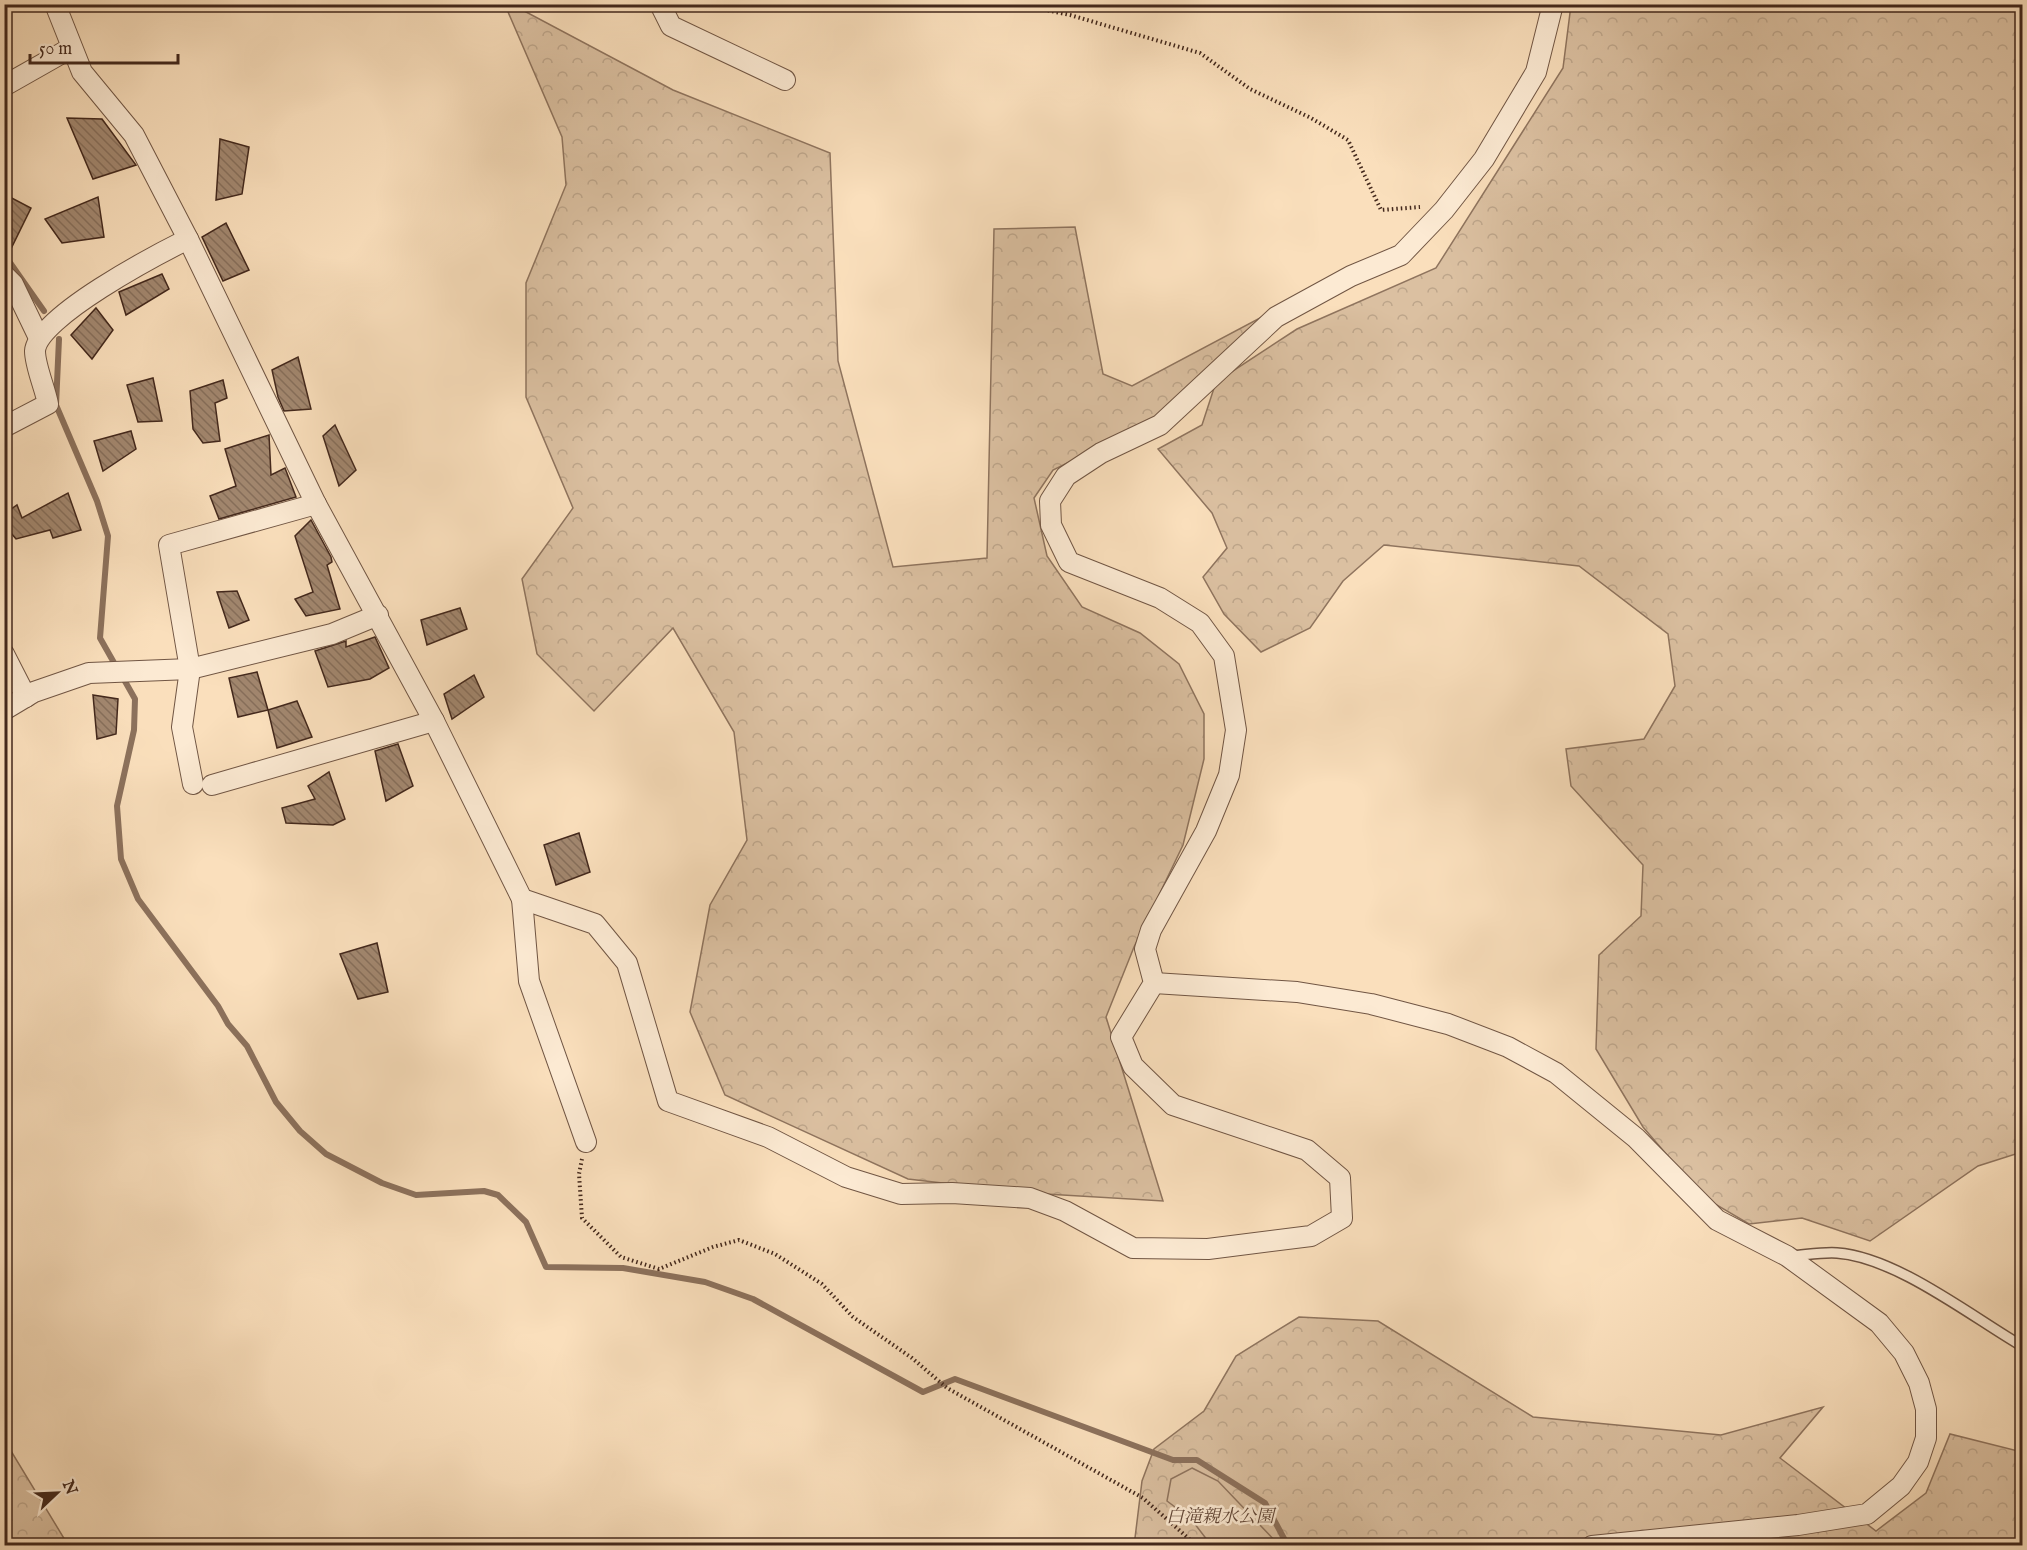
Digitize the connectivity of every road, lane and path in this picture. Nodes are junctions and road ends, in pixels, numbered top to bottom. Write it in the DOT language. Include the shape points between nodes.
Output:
graph roads {
  1 [pos="55,4"];
  2 [pos="660,4"];
  3 [pos="1017,4"];
  4 [pos="1553,4"];
  5 [pos="71,48"];
  6 [pos="785,80"];
  7 [pos="4,86"];
  8 [pos="1443,210"];
  9 [pos="188,238"];
  10 [pos="4,275"];
  11 [pos="39,338"];
  12 [pos="4,427"];
  13 [pos="316,504"];
  14 [pos="378,615"];
  15 [pos="4,654"];
  16 [pos="190,669"];
  17 [pos="26,697"];
  18 [pos="4,710"];
  19 [pos="434,722"];
  20 [pos="522,899"];
  21 [pos="1154,983"];
  22 [pos="586,1142"];
  23 [pos="1787,1256"];
  24 [pos="2022,1346"];
  25 [pos="1197,1545"];
  26 [pos="1592,1545"];
  1 -- 5 [label="street"];
  2 -- 6 [label="street" via="671,26"];
  3 -- 8 [label="path" via="1070,15 1200,53 1250,89 1348,140 1381,210 1429,206"];
  4 -- 8 [label="street" via="1536,72 1484,159"];
  5 -- 7 [label="street"];
  5 -- 9 [label="street" via="82,72 134,135"];
  8 -- 21 [label="street" via="1401,255 1351,276 1276,317 1160,425 1101,453 1066,476 1050,501 1052,525 1069,562 1160,598 1200,623 1224,656 1236,730 1229,775 1206,831 1151,930 1145,949"];
  9 -- 11 [label="street" via="120,274"];
  9 -- 13 [label="street"];
  10 -- 11 [label="street" via="13,284"];
  11 -- 12 [label="street" via="35,351 48,404"];
  13 -- 14 [label="street"];
  13 -- 16 [label="street" via="169,545"];
  14 -- 16 [label="street" via="332,633"];
  14 -- 19 [label="street"];
  15 -- 17 [label="street"];
  16 -- 17 [label="street" via="89,672"];
  16 -- 19 [label="street" via="182,727 202,784"];
  17 -- 18 [label="street"];
  19 -- 20 [label="street"];
  20 -- 21 [label="street" via="595,924 627,963 668,1101 768,1137 846,1177 901,1194 1030,1198 1133,1248 1208,1249 1311,1236 1342,1218 1340,1178 1307,1150 1173,1105 1133,1066 1121,1037"];
  20 -- 22 [label="street" via="529,981"];
  21 -- 23 [label="street" via="1297,992 1360,1003 1448,1024 1508,1047 1556,1073 1636,1138 1717,1220"];
  22 -- 25 [label="path" via="579,1174 582,1218 621,1257 659,1269 739,1240 775,1254 822,1284 854,1317 947,1388 1143,1498"];
  23 -- 24 [label="lane" via="1838,1253 1873,1261 1930,1288"];
  23 -- 26 [label="street" via="1879,1323 1904,1353 1926,1409 1926,1438 1918,1461 1901,1486 1867,1514 1798,1525"];
}
